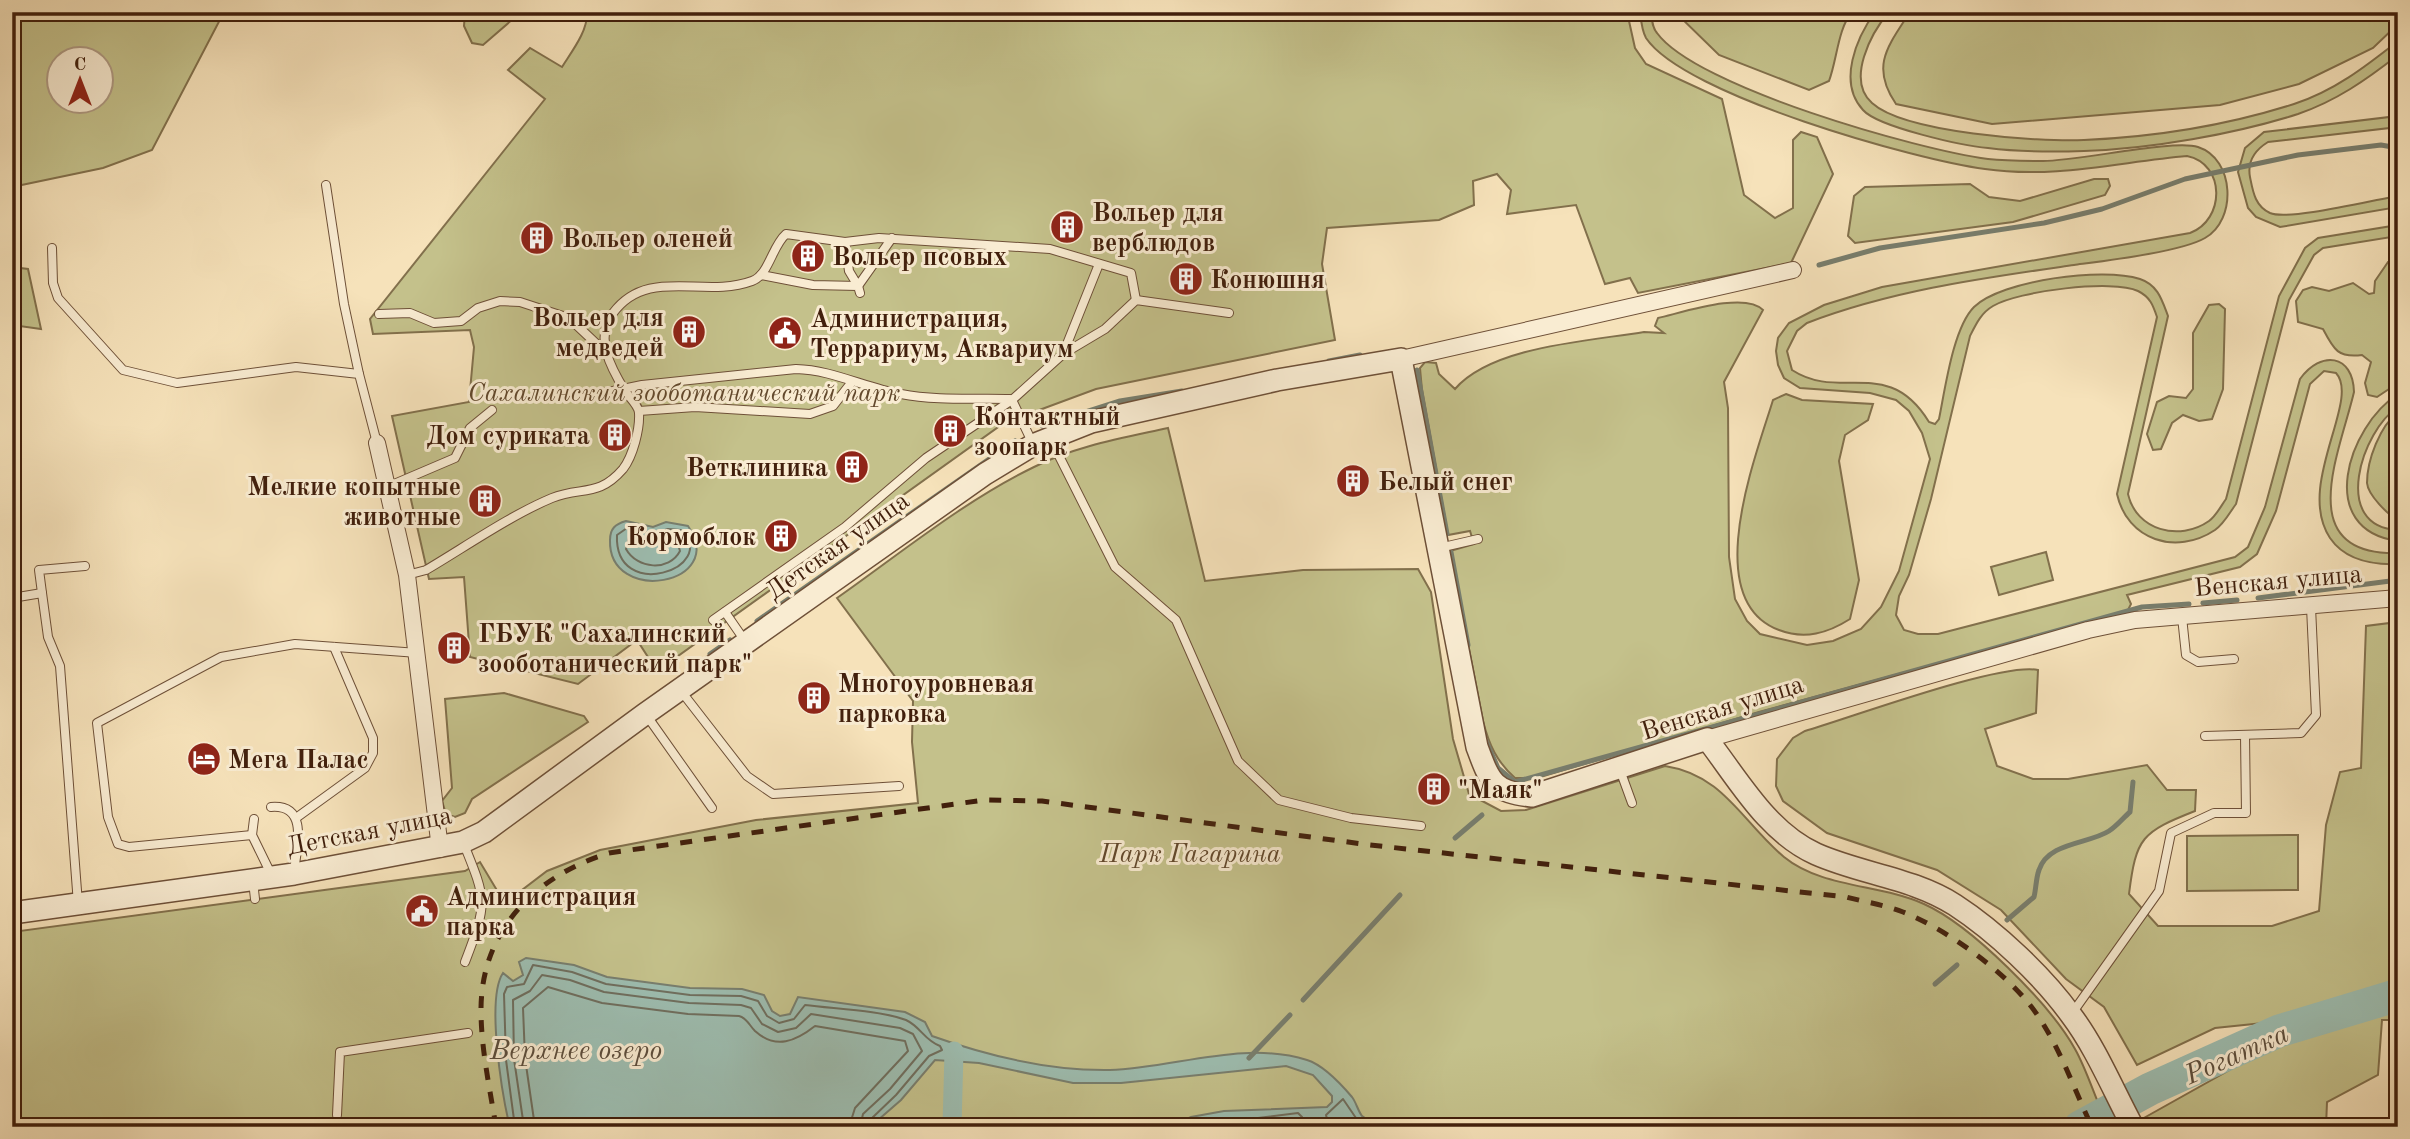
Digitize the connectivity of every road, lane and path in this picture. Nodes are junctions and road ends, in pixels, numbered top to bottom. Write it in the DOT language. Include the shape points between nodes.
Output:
graph roads {
  1 [pos="326,185"];
  2 [pos="892,239"];
  3 [pos="845,242"];
  4 [pos="51,248"];
  5 [pos="1100,264"];
  6 [pos="1793,270"];
  7 [pos="761,275"];
  8 [pos="859,289"];
  9 [pos="1136,300"];
  10 [pos="1229,313"];
  11 [pos="379,314"];
  12 [pos="604,351"];
  13 [pos="1063,354"];
  14 [pos="1401,359"];
  15 [pos="359,374"];
  16 [pos="851,383"];
  17 [pos="625,391"];
  18 [pos="589,396"];
  19 [pos="1012,400"];
  20 [pos="492,410"];
  21 [pos="639,411"];
  22 [pos="1042,442"];
  23 [pos="377,443"];
  24 [pos="387,487"];
  25 [pos="1478,539"];
  26 [pos="1439,548"];
  27 [pos="85,566"];
  28 [pos="407,575"];
  29 [pos="42,593"];
  30 [pos="12,598"];
  31 [pos="2398,598"];
  32 [pos="2311,607"];
  33 [pos="724,612"];
  34 [pos="2182,617"];
  35 [pos="713,620"];
  36 [pos="746,644"];
  37 [pos="334,647"];
  38 [pos="418,653"];
  39 [pos="2234,659"];
  40 [pos="681,691"];
  41 [pos="645,714"];
  42 [pos="2245,735"];
  43 [pos="2205,736"];
  44 [pos="1707,738"];
  45 [pos="1619,767"];
  46 [pos="899,786"];
  47 [pos="1632,803"];
  48 [pos="271,807"];
  49 [pos="712,808"];
  50 [pos="296,818"];
  51 [pos="254,819"];
  52 [pos="1421,826"];
  53 [pos="252,835"];
  54 [pos="463,842"];
  55 [pos="440,849"];
  56 [pos="294,874"];
  57 [pos="260,885"];
  58 [pos="78,904"];
  59 [pos="12,913"];
  60 [pos="466,962"];
  61 [pos="2071,1015"];
  62 [pos="468,1033"];
  63 [pos="337,1115"];
  64 [pos="2132,1127"];
  1 -- 15 [label="lane"];
  2 -- 3 [label="lane"];
  2 -- 5 [label="lane" via="1050,249"];
  2 -- 8 [label="lane"];
  3 -- 7 [label="lane" via="786,234 777,242"];
  3 -- 8 [label="lane" via="849,271"];
  4 -- 15 [label="lane" via="58,298 123,370 177,383 296,367"];
  5 -- 9 [label="lane" via="1131,273"];
  5 -- 13 [label="lane"];
  6 -- 14 [label="street"];
  7 -- 8 [label="lane"];
  7 -- 12 [label="lane" via="709,288 649,286 627,297 611,315"];
  9 -- 10 [label="lane"];
  9 -- 13 [label="lane" via="1105,330"];
  11 -- 12 [label="lane" via="410,313 434,323 461,321 478,308 500,301 520,302 569,318"];
  12 -- 17 [label="lane"];
  13 -- 19 [label="lane"];
  14 -- 22 [label="street, Детская улица" via="1250,386 1091,422"];
  14 -- 26 [label="street, Венская улица"];
  15 -- 23 [label="lane"];
  16 -- 17 [label="lane" via="834,374 796,369 642,385"];
  16 -- 19 [label="lane" via="904,395"];
  16 -- 21 [label="lane" via="833,406 810,414 695,407"];
  17 -- 18 [label="lane"];
  17 -- 21 [label="lane"];
  19 -- 22 [label="lane"];
  19 -- 33 [label="lane" via="926,458 845,527"];
  20 -- 24 [label="lane" via="470,428 456,458"];
  21 -- 28 [label="lane" via="633,450 624,468 596,491 552,498 426,570"];
  22 -- 36 [label="street, Детская улица" via="985,474"];
  22 -- 52 [label="lane" via="1115,567 1176,620 1237,761 1279,800 1351,818"];
  23 -- 24 [label="street"];
  24 -- 28 [label="street"];
  25 -- 26 [label="lane"];
  26 -- 45 [label="street, Венская улица" via="1477,747 1489,777 1507,793 1532,796"];
  27 -- 29 [label="lane" via="39,570"];
  28 -- 38 [label="street"];
  29 -- 30 [label="lane"];
  29 -- 58 [label="lane" via="48,637 60,666"];
  31 -- 32 [label="street, Венская улица"];
  32 -- 34 [label="street, Венская улица"];
  32 -- 42 [label="lane" via="2316,715 2301,733"];
  33 -- 35 [label="lane"];
  33 -- 36 [label="lane"];
  34 -- 39 [label="lane" via="2186,655 2198,662"];
  34 -- 44 [label="street, Венская улица" via="2088,630"];
  36 -- 40 [label="street, Детская улица"];
  37 -- 38 [label="lane"];
  37 -- 50 [label="lane" via="373,738 373,753 365,768"];
  37 -- 53 [label="lane" via="295,644 221,657 97,723 108,817 118,844 129,847"];
  38 -- 55 [label="street"];
  40 -- 41 [label="street, Детская улица"];
  40 -- 46 [label="lane" via="747,776 773,794"];
  41 -- 49 [label="lane"];
  41 -- 54 [label="street, Детская улица" via="484,832"];
  42 -- 43 [label="lane"];
  42 -- 61 [label="lane" via="2246,813 2214,813 2171,833 2159,891"];
  44 -- 45 [label="street, Венская улица"];
  44 -- 61 [label="street" via="1766,817 1791,839 1813,853 1929,891 1956,905 2046,985"];
  45 -- 47 [label="lane"];
  48 -- 50 [label="lane" via="290,810"];
  50 -- 56 [label="lane" via="300,830"];
  51 -- 53 [label="lane"];
  53 -- 57 [label="lane"];
  54 -- 55 [label="street, Детская улица"];
  54 -- 60 [label="lane" via="483,901 483,916"];
  55 -- 56 [label="street, Детская улица"];
  56 -- 57 [label="street, Детская улица"];
  57 -- 58 [label="street, Детская улица"];
  58 -- 59 [label="street, Детская улица"];
  61 -- 64 [label="street"];
  62 -- 63 [label="lane" via="340,1052"];
}
